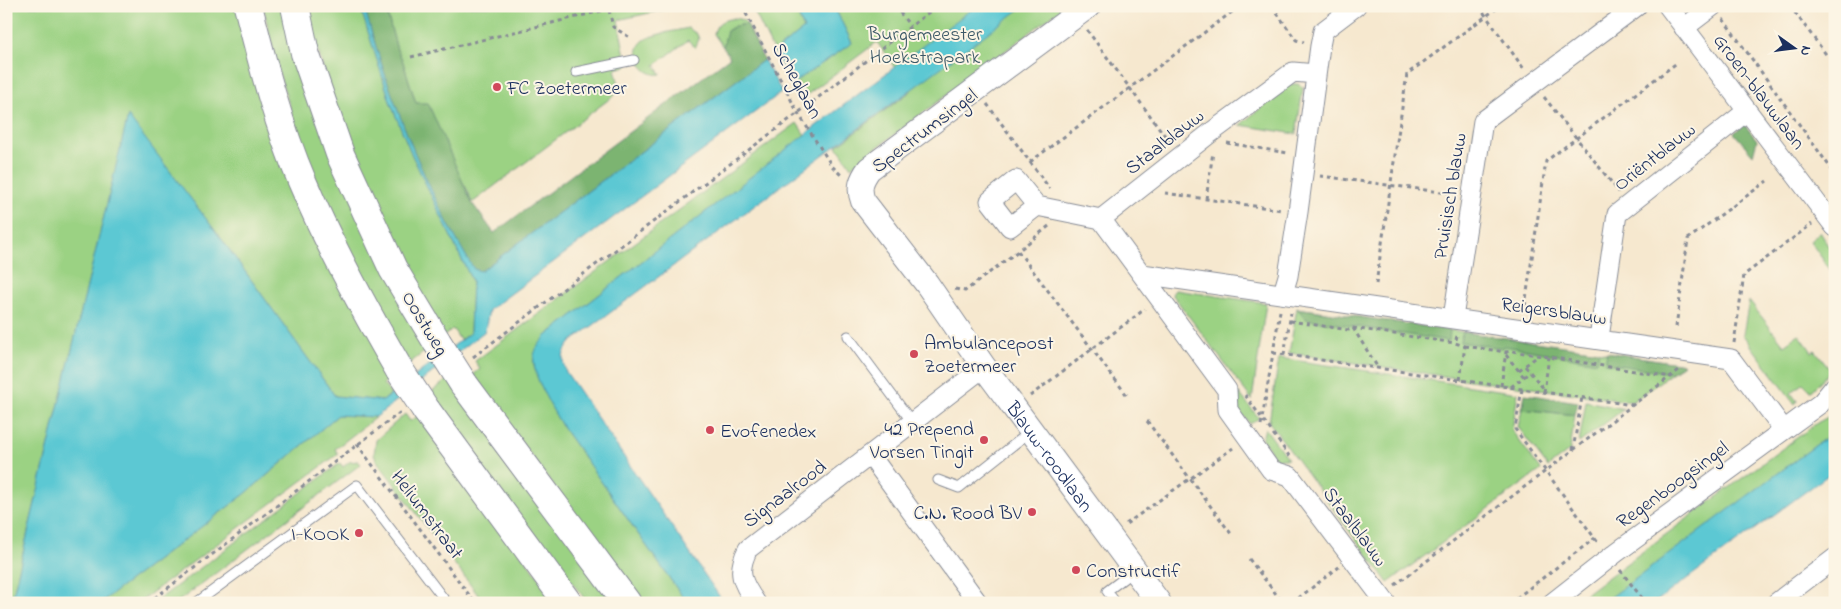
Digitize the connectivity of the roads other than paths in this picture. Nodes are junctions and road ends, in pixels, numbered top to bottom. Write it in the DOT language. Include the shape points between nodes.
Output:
graph roads {
  1 [pos="248,6"];
  2 [pos="295,6"];
  3 [pos="1356,6"];
  4 [pos="1636,6"];
  5 [pos="1668,6"];
  6 [pos="1716,10"];
  7 [pos="1082,11"];
  8 [pos="1684,28"];
  9 [pos="634,60"];
  10 [pos="576,72"];
  11 [pos="1316,74"];
  12 [pos="1747,110"];
  13 [pos="860,185"];
  14 [pos="1037,206"];
  15 [pos="1101,219"];
  16 [pos="1830,220"];
  17 [pos="1142,274"];
  18 [pos="1283,293"];
  19 [pos="1453,318"];
  20 [pos="848,336"];
  21 [pos="1599,338"];
  22 [pos="984,367"];
  23 [pos="1835,386"];
  24 [pos="1828,400"];
  25 [pos="912,422"];
  26 [pos="1784,430"];
  27 [pos="1032,431"];
  28 [pos="870,455"];
  29 [pos="938,480"];
  30 [pos="1835,558"];
  31 [pos="1135,570"];
  32 [pos="1383,599"];
  33 [pos="196,603"];
  34 [pos="447,603"];
  35 [pos="568,603"];
  36 [pos="627,603"];
  37 [pos="756,603"];
  38 [pos="978,603"];
  39 [pos="1116,603"];
  40 [pos="1159,603"];
  41 [pos="1552,603"];
  42 [pos="1776,603"];
  1 -- 35 [label="main road, bridge" via="268,86 302,181 360,303 426,410"];
  2 -- 36 [label="main road, Oostweg, bridge" via="305,52 340,154 394,269 463,383"];
  3 -- 11 [label="street" via="1323,31"];
  4 -- 19 [label="street, Pruisisch blauw" via="1483,121"];
  5 -- 8 [label="street, Groen-blauwlaan"];
  6 -- 8 [label="street"];
  7 -- 13 [label="street, Spectrumsingel" via="869,169"];
  8 -- 12 [label="street, Groen-blauwlaan"];
  9 -- 10 [label="lane"];
  11 -- 15 [label="street, Staalblauw" via="1293,72 1212,138 1180,156"];
  11 -- 18 [label="street" via="1298,212"];
  12 -- 16 [label="street, Groen-blauwlaan"];
  12 -- 21 [label="street, Oriëntblauw" via="1617,214"];
  13 -- 22 [label="street, Blauw-roodlaan" via="863,201 927,284"];
  14 -- 15 [label="street"];
  15 -- 17 [label="street, Staalblauw"];
  17 -- 18 [label="street"];
  17 -- 32 [label="street, Staalblauw" via="1227,390 1228,410 1271,470 1290,476"];
  18 -- 19 [label="street, Reigersblauw"];
  19 -- 21 [label="street, Reigersblauw"];
  20 -- 25 [label="lane"];
  21 -- 26 [label="street, Reigersblauw" via="1732,358"];
  22 -- 25 [label="street, Signaalrood"];
  22 -- 27 [label="street, Blauw-roodlaan"];
  23 -- 24 [label="street, Regenboogsingel"];
  24 -- 26 [label="street, Regenboogsingel"];
  25 -- 28 [label="street, Signaalrood"];
  26 -- 41 [label="street, Regenboogsingel"];
  27 -- 29 [label="lane" via="959,488"];
  27 -- 31 [label="street, Blauw-roodlaan"];
  28 -- 37 [label="street, Signaalrood" via="748,549 742,560 741,573 744,587"];
  28 -- 38 [label="street"];
  30 -- 42 [label="street"];
  31 -- 39 [label="lane" via="1107,591"];
  31 -- 40 [label="street, Blauw-roodlaan"];
  33 -- 34 [label="lane" via="357,485"];
}
